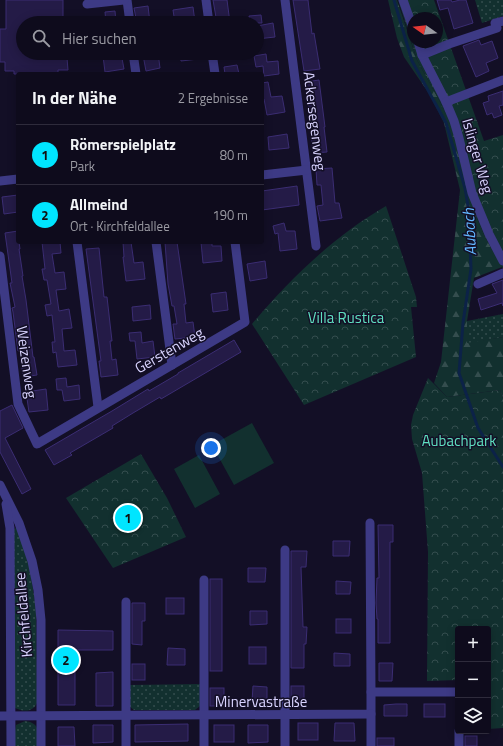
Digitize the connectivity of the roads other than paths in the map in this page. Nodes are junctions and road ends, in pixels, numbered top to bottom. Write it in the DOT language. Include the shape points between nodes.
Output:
graph roads {
  1 [pos="124,0"];
  2 [pos="127,0"];
  3 [pos="206,0"];
  4 [pos="285,0"];
  5 [pos="403,0"];
  6 [pos="87,4"];
  7 [pos="407,12"];
  8 [pos="129,16"];
  9 [pos="208,16"];
  10 [pos="503,21"];
  11 [pos="420,48"];
  12 [pos="422,55"];
  13 [pos="134,60"];
  14 [pos="213,60"];
  15 [pos="136,72"];
  16 [pos="215,72"];
  17 [pos="503,80"];
  18 [pos="446,102"];
  19 [pos="307,170"];
  20 [pos="264,175"];
  21 [pos="16,179"];
  22 [pos="0,181"];
  23 [pos="77,244"];
  24 [pos="156,244"];
  25 [pos="235,244"];
  26 [pos="316,246"];
  27 [pos="0,256"];
  28 [pos="503,261"];
  29 [pos="503,272"];
  30 [pos="478,284"];
  31 [pos="172,365"];
  32 [pos="98,407"];
  33 [pos="37,444"];
  34 [pos="0,486"];
  35 [pos="5,495"];
  36 [pos="370,523"];
  37 [pos="285,550"];
  38 [pos="204,580"];
  39 [pos="126,602"];
  40 [pos="371,692"];
  41 [pos="455,692"];
  42 [pos="286,714"];
  43 [pos="371,714"];
  44 [pos="41,715"];
  45 [pos="125,715"];
  46 [pos="204,715"];
  47 [pos="0,716"];
  48 [pos="11,716"];
  49 [pos="459,734"];
  50 [pos="11,746"];
  51 [pos="41,746"];
  52 [pos="126,746"];
  53 [pos="204,746"];
  54 [pos="286,746"];
  55 [pos="371,746"];
  56 [pos="459,746"];
  1 -- 6 [label="street"];
  2 -- 8 [label="street"];
  3 -- 9 [label="street"];
  4 -- 19 [label="street, Ackersegenweg"];
  5 -- 7 [label="street"];
  10 -- 12 [label="street" via="495,23 497,28"];
  11 -- 12 [label="street, Islinger Weg"];
  12 -- 18 [label="street, Islinger Weg"];
  13 -- 15 [label="street"];
  14 -- 16 [label="street"];
  17 -- 18 [label="street, Islinger Weg"];
  18 -- 28 [label="street, Islinger Weg" via="459,138 472,193"];
  19 -- 20 [label="street"];
  19 -- 26 [label="street, Ackersegenweg"];
  21 -- 22 [label="street"];
  23 -- 32 [label="street"];
  24 -- 31 [label="street"];
  25 -- 31 [label="street, Gerstenweg" via="245,322"];
  27 -- 33 [label="street, Weizenweg" via="18,404"];
  29 -- 30 [label="street"];
  31 -- 32 [label="street, Gerstenweg"];
  32 -- 33 [label="street, Gerstenweg"];
  34 -- 35 [label="street, Kirchfeldallee"];
  35 -- 44 [label="street, Kirchfeldallee" via="19,523 32,561 38,590 41,620"];
  35 -- 48 [label="street, Kirchfeldallee" via="10,528"];
  36 -- 40 [label="street"];
  37 -- 42 [label="street"];
  38 -- 46 [label="street"];
  39 -- 45 [label="street"];
  40 -- 41 [label="street"];
  40 -- 43 [label="street"];
  42 -- 43 [label="street, Minervastraße"];
  42 -- 46 [label="street, Minervastraße"];
  42 -- 54 [label="street"];
  43 -- 55 [label="street"];
  44 -- 45 [label="street, Minervastraße"];
  44 -- 48 [label="street"];
  44 -- 51 [label="street, Kirchfeldallee"];
  45 -- 46 [label="street, Minervastraße"];
  45 -- 52 [label="street"];
  46 -- 53 [label="street"];
  47 -- 48 [label="street"];
  48 -- 50 [label="street, Kirchfeldallee"];
  49 -- 56 [label="street"];
}
